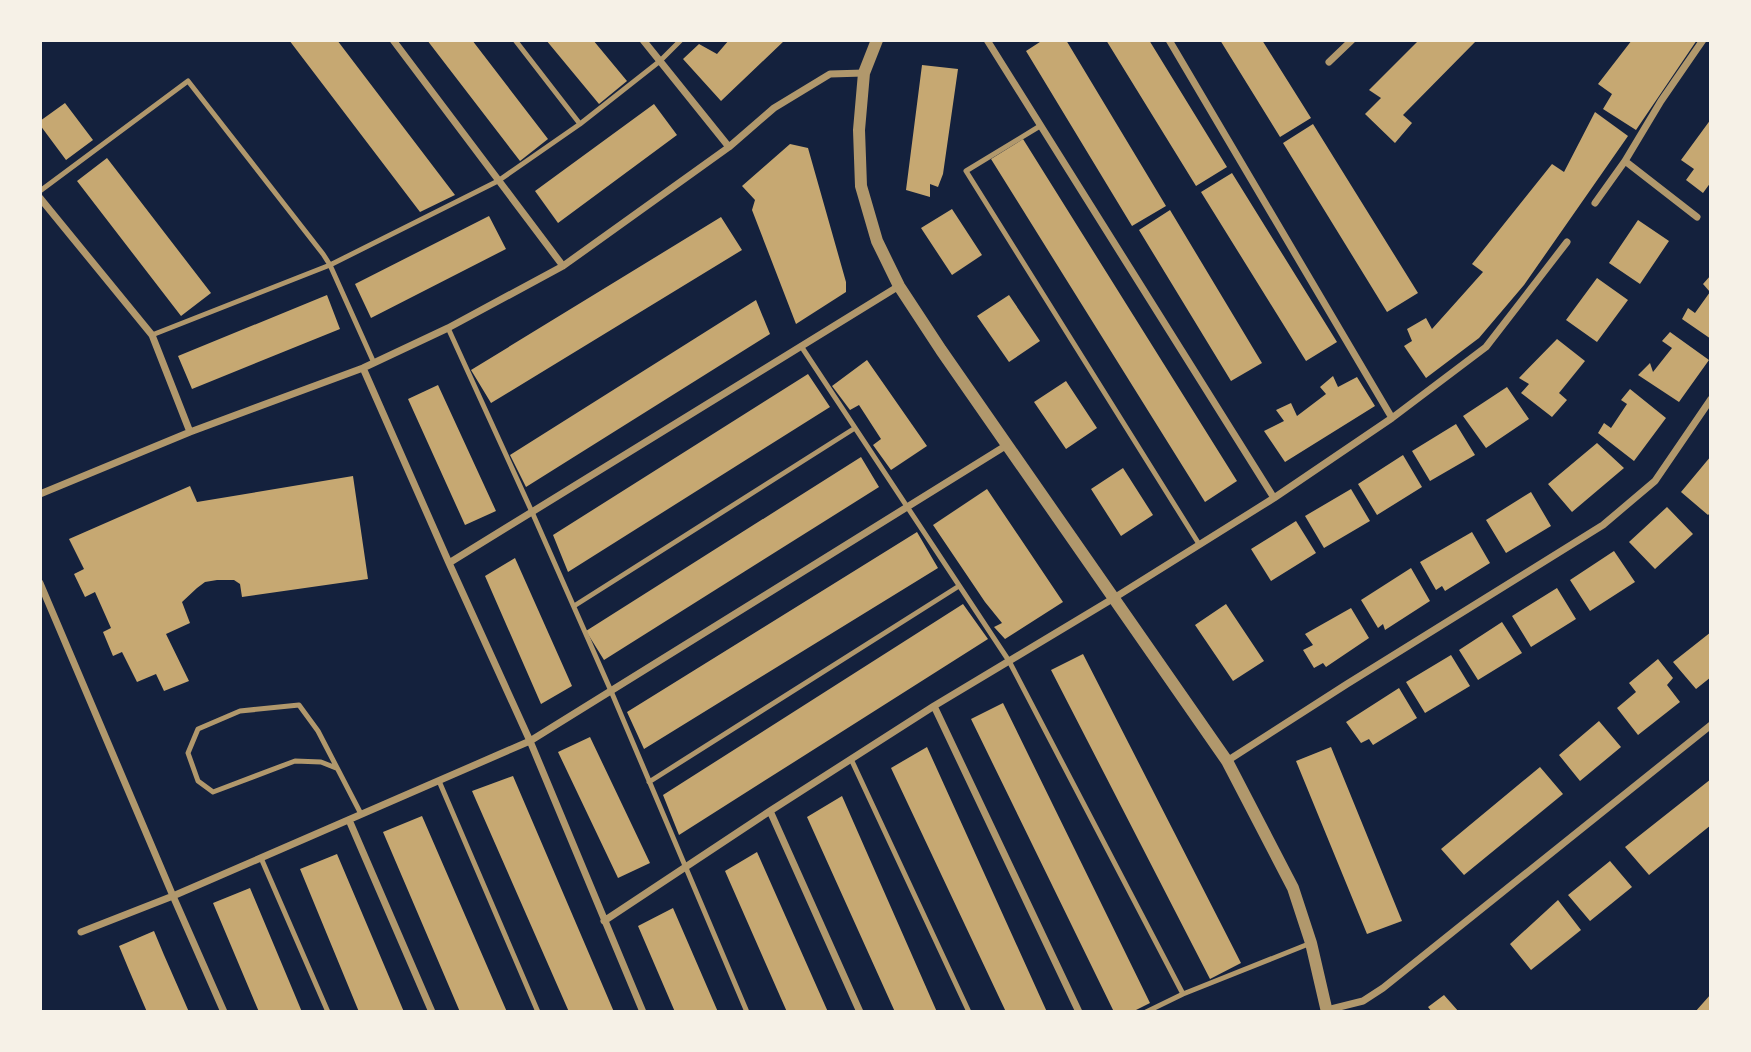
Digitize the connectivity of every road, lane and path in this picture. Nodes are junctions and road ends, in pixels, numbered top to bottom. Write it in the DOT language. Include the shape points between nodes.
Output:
graph roads {
  1 [pos="393,40"];
  2 [pos="515,40"];
  3 [pos="643,40"];
  4 [pos="681,40"];
  5 [pos="877,40"];
  6 [pos="987,40"];
  7 [pos="1169,40"];
  8 [pos="1352,40"];
  9 [pos="1703,40"];
  10 [pos="660,61"];
  11 [pos="1329,62"];
  12 [pos="864,73"];
  13 [pos="580,124"];
  14 [pos="1040,126"];
  15 [pos="729,147"];
  16 [pos="1625,161"];
  17 [pos="498,181"];
  18 [pos="40,191"];
  19 [pos="40,198"];
  20 [pos="1595,203"];
  21 [pos="1697,217"];
  22 [pos="1567,242"];
  23 [pos="330,265"];
  24 [pos="564,267"];
  25 [pos="899,286"];
  26 [pos="449,328"];
  27 [pos="152,335"];
  28 [pos="801,346"];
  29 [pos="374,363"];
  30 [pos="363,368"];
  31 [pos="1711,399"];
  32 [pos="1392,418"];
  33 [pos="855,428"];
  34 [pos="190,432"];
  35 [pos="1007,445"];
  36 [pos="40,494"];
  37 [pos="1274,498"];
  38 [pos="907,507"];
  39 [pos="532,512"];
  40 [pos="1199,544"];
  41 [pos="449,563"];
  42 [pos="40,583"];
  43 [pos="959,586"];
  44 [pos="1114,598"];
  45 [pos="573,606"];
  46 [pos="1009,661"];
  47 [pos="611,691"];
  48 [pos="934,706"];
  49 [pos="1711,724"];
  50 [pos="530,741"];
  51 [pos="851,760"];
  52 [pos="1227,761"];
  53 [pos="336,768"];
  54 [pos="439,781"];
  55 [pos="649,782"];
  56 [pos="770,811"];
  57 [pos="361,814"];
  58 [pos="349,820"];
  59 [pos="261,858"];
  60 [pos="685,868"];
  61 [pos="173,896"];
  62 [pos="604,921"];
  63 [pos="81,932"];
  64 [pos="1311,943"];
  65 [pos="1183,994"];
  66 [pos="1327,1011"];
  67 [pos="224,1012"];
  68 [pos="328,1012"];
  69 [pos="432,1012"];
  70 [pos="538,1012"];
  71 [pos="643,1012"];
  72 [pos="747,1012"];
  73 [pos="860,1012"];
  74 [pos="969,1012"];
  75 [pos="1079,1012"];
  76 [pos="1146,1012"];
  1 -- 17 [label="street"];
  2 -- 13 [label="lane"];
  3 -- 10 [label="street"];
  4 -- 10 [label="lane"];
  5 -- 12 [label="street"];
  6 -- 14 [label="street"];
  7 -- 32 [label="street"];
  8 -- 11 [label="street"];
  9 -- 16 [label="street"];
  10 -- 13 [label="lane"];
  10 -- 15 [label="street"];
  12 -- 15 [label="street" via="830,74 774,108"];
  12 -- 25 [label="street" via="861,186 877,241"];
  13 -- 17 [label="lane"];
  14 -- 37 [label="street"];
  14 -- 40 [label="lane" via="966,171"];
  15 -- 24 [label="street"];
  16 -- 20 [label="street"];
  16 -- 21 [label="street"];
  17 -- 23 [label="lane"];
  17 -- 24 [label="street"];
  18 -- 23 [label="lane" via="188,81"];
  19 -- 27 [label="street"];
  22 -- 32 [label="street" via="1486,347"];
  23 -- 27 [label="lane"];
  23 -- 29 [label="lane"];
  24 -- 26 [label="street"];
  25 -- 28 [label="street"];
  25 -- 35 [label="street"];
  26 -- 29 [label="street"];
  26 -- 39 [label="lane"];
  27 -- 34 [label="street"];
  28 -- 33 [label="lane"];
  28 -- 39 [label="street"];
  29 -- 30 [label="street"];
  30 -- 34 [label="street"];
  30 -- 41 [label="street"];
  31 -- 52 [label="street" via="1655,481 1603,525"];
  32 -- 37 [label="street"];
  33 -- 38 [label="lane"];
  33 -- 45 [label="lane"];
  34 -- 36 [label="street"];
  35 -- 38 [label="street"];
  35 -- 44 [label="street"];
  37 -- 40 [label="street"];
  38 -- 43 [label="lane"];
  38 -- 47 [label="street"];
  39 -- 41 [label="street"];
  39 -- 45 [label="lane"];
  40 -- 44 [label="street"];
  41 -- 50 [label="street"];
  42 -- 61 [label="street"];
  43 -- 46 [label="lane"];
  43 -- 55 [label="lane"];
  44 -- 46 [label="street"];
  44 -- 52 [label="street"];
  45 -- 47 [label="lane"];
  46 -- 48 [label="street"];
  46 -- 65 [label="lane"];
  47 -- 50 [label="street"];
  47 -- 55 [label="lane"];
  48 -- 51 [label="street"];
  48 -- 75 [label="street"];
  49 -- 66 [label="street" via="1383,988 1363,1001"];
  50 -- 54 [label="street"];
  50 -- 62 [label="street"];
  51 -- 56 [label="street"];
  51 -- 74 [label="lane"];
  52 -- 64 [label="street" via="1293,888"];
  53 -- 53 [label="lane" via="295,761 213,792 198,781 188,753 198,729 240,711 299,705"];
  53 -- 57 [label="lane"];
  54 -- 57 [label="street"];
  54 -- 70 [label="lane"];
  55 -- 60 [label="lane"];
  56 -- 60 [label="street"];
  56 -- 73 [label="street"];
  57 -- 58 [label="street"];
  58 -- 59 [label="street"];
  58 -- 69 [label="street"];
  59 -- 61 [label="street"];
  59 -- 68 [label="lane"];
  60 -- 62 [label="street"];
  60 -- 72 [label="lane"];
  61 -- 63 [label="street"];
  61 -- 67 [label="street"];
  62 -- 71 [label="street"];
  64 -- 65 [label="lane"];
  64 -- 66 [label="street"];
  65 -- 76 [label="lane"];
}
